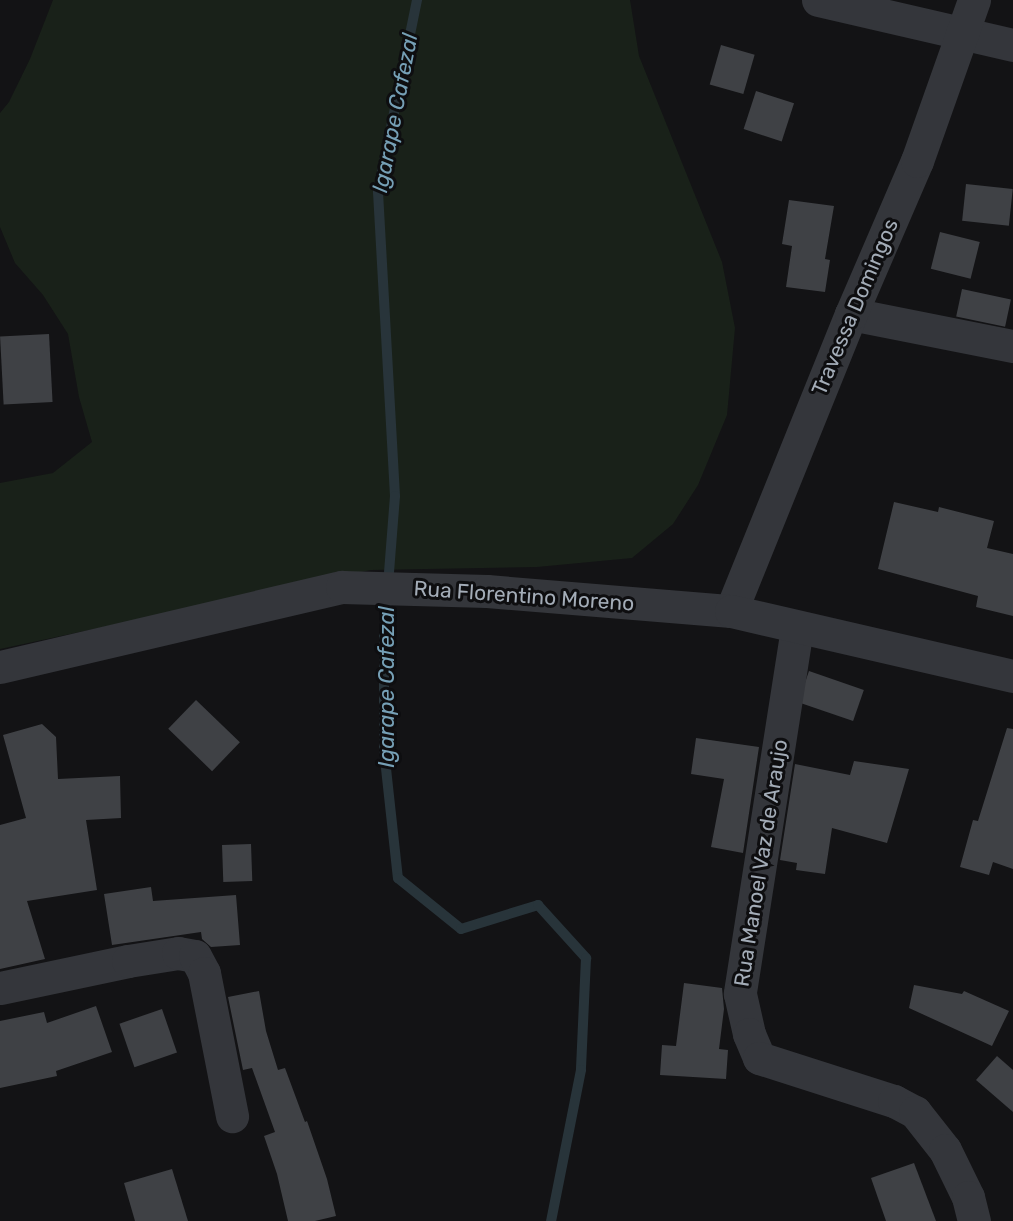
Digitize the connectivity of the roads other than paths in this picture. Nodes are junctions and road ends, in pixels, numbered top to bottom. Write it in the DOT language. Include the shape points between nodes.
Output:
graph roads {
  1 [pos="818,0"];
  2 [pos="974,0"];
  3 [pos="962,35"];
  4 [pos="1013,45"];
  5 [pos="851,314"];
  6 [pos="1013,346"];
  7 [pos="731,612"];
  8 [pos="797,628"];
  9 [pos="0,667"];
  10 [pos="1013,676"];
  11 [pos="0,988"];
  12 [pos="231,1116"];
  13 [pos="974,1221"];
  1 -- 3 [label="street"];
  2 -- 3 [label="street, Travessa Domingos"];
  3 -- 4 [label="street"];
  3 -- 5 [label="street, Travessa Domingos" via="917,161"];
  5 -- 6 [label="street"];
  5 -- 7 [label="street, Travessa Domingos"];
  7 -- 8 [label="street, Rua Florentino Moreno"];
  7 -- 9 [label="street, Rua Florentino Moreno" via="487,591 342,587"];
  8 -- 10 [label="street, Rua Florentino Moreno"];
  8 -- 13 [label="street, Rua Manoel Vaz de Araujo" via="740,994 749,1034 759,1058 894,1101 915,1112 945,1150 968,1197"];
  11 -- 12 [label="street" via="138,959 178,953 195,956 204,973"];
}
